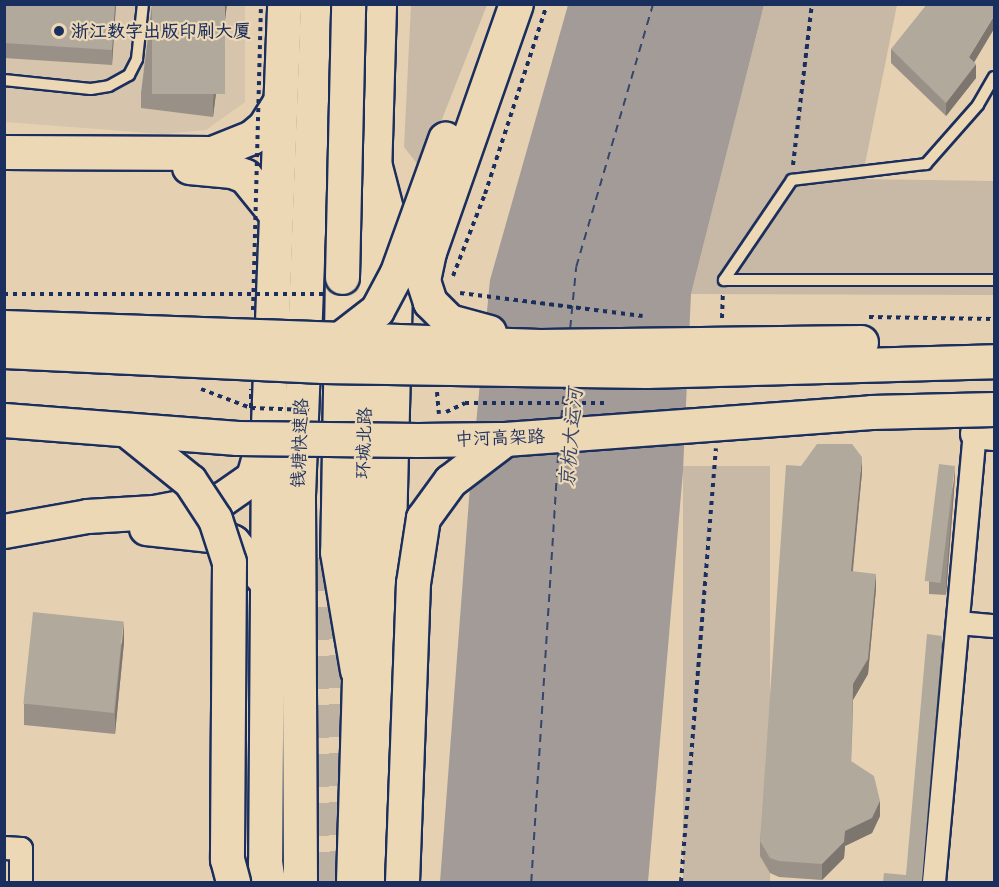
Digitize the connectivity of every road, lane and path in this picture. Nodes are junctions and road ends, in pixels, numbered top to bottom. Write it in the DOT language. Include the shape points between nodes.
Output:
graph roads {
  1 [pos="143,4"];
  2 [pos="261,4"];
  3 [pos="284,4"];
  4 [pos="317,4"];
  5 [pos="348,4"];
  6 [pos="379,4"];
  7 [pos="493,4"];
  8 [pos="516,4"];
  9 [pos="547,4"];
  10 [pos="812,4"];
  11 [pos="994,77"];
  12 [pos="4,80"];
  13 [pos="522,85"];
  14 [pos="279,103"];
  15 [pos="4,152"];
  16 [pos="372,155"];
  17 [pos="4,167"];
  18 [pos="792,180"];
  19 [pos="275,213"];
  20 [pos="724,280"];
  21 [pos="994,280"];
  22 [pos="338,285"];
  23 [pos="458,293"];
  24 [pos="4,294"];
  25 [pos="253,296"];
  26 [pos="654,316"];
  27 [pos="858,317"];
  28 [pos="253,318"];
  29 [pos="720,318"];
  30 [pos="732,318"];
  31 [pos="994,319"];
  32 [pos="4,327"];
  33 [pos="722,327"];
  34 [pos="342,337"];
  35 [pos="994,341"];
  36 [pos="540,346"];
  37 [pos="4,351"];
  38 [pos="994,361"];
  39 [pos="251,385"];
  40 [pos="193,388"];
  41 [pos="465,403"];
  42 [pos="321,410"];
  43 [pos="427,414"];
  44 [pos="259,417"];
  45 [pos="4,420"];
  46 [pos="988,426"];
  47 [pos="129,432"];
  48 [pos="505,439"];
  49 [pos="717,444"];
  50 [pos="154,520"];
  51 [pos="4,531"];
  52 [pos="4,548"];
  53 [pos="267,583"];
  54 [pos="958,623"];
  55 [pos="994,626"];
  56 [pos="357,670"];
  57 [pos="13,848"];
  58 [pos="266,876"];
  59 [pos="21,882"];
  60 [pos="233,882"];
  61 [pos="300,882"];
  62 [pos="353,882"];
  63 [pos="374,882"];
  64 [pos="402,882"];
  65 [pos="681,882"];
  66 [pos="934,882"];
  1 -- 12 [label="lane" via="137,59 129,75 109,86 91,89"];
  2 -- 25 [label="path, bridge"];
  3 -- 14 [label="main road"];
  4 -- 61 [label="main road, 钱塘快速路" via="298,495"];
  5 -- 22 [label="main road, bridge"];
  6 -- 16 [label="main road, 环城北路"];
  7 -- 34 [label="main road, bridge" via="396,275 377,310"];
  8 -- 36 [label="main road, bridge" via="429,252 423,280 430,302 449,321"];
  9 -- 13 [label="path"];
  10 -- 18 [label="path"];
  11 -- 18 [label="lane" via="978,105 926,164"];
  14 -- 15 [label="main road" via="264,127 252,137 212,153"];
  14 -- 19 [label="main road"];
  16 -- 56 [label="main road, 环城北路"];
  16 -- 63 [label="main road" via="396,247 382,818"];
  17 -- 19 [label="main road" via="168,166 232,171 245,176"];
  18 -- 20 [label="lane"];
  19 -- 44 [label="main road"];
  20 -- 21 [label="lane"];
  20 -- 33 [label="path"];
  22 -- 25 [label="path, bridge"];
  22 -- 56 [label="main road" via="337,552"];
  23 -- 26 [label="path, bridge"];
  24 -- 25 [label="path, bridge"];
  25 -- 28 [label="path, bridge"];
  27 -- 31 [label="path, bridge"];
  29 -- 30 [label="path"];
  32 -- 34 [label="main road, bridge" via="138,334"];
  34 -- 36 [label="main road, bridge"];
  35 -- 36 [label="main road, bridge"];
  37 -- 38 [label="main road, bridge" via="323,366 646,371"];
  39 -- 44 [label="path, bridge"];
  40 -- 44 [label="path, bridge" via="205,389"];
  41 -- 43 [label="path, bridge" via="439,415"];
  42 -- 44 [label="path, bridge"];
  44 -- 50 [label="main road" via="253,477 222,499"];
  44 -- 53 [label="main road"];
  45 -- 47 [label="main road, 中河高架路, bridge"];
  46 -- 48 [label="main road, 中河高架路, bridge" via="871,412"];
  46 -- 54 [label="street"];
  47 -- 48 [label="main road, 中河高架路, bridge" via="237,438"];
  47 -- 60 [label="main road, bridge" via="190,481 215,519 229,562 227,859"];
  48 -- 64 [label="main road, bridge" via="450,481 423,518 413,583"];
  49 -- 65 [label="path"];
  50 -- 51 [label="main road" via="87,516"];
  50 -- 52 [label="main road"];
  50 -- 53 [label="main road" via="233,542"];
  53 -- 58 [label="main road"];
  54 -- 55 [label="street"];
  54 -- 66 [label="street"];
  56 -- 62 [label="main road, 环城北路"];
  57 -- 59 [label="street"];
}
